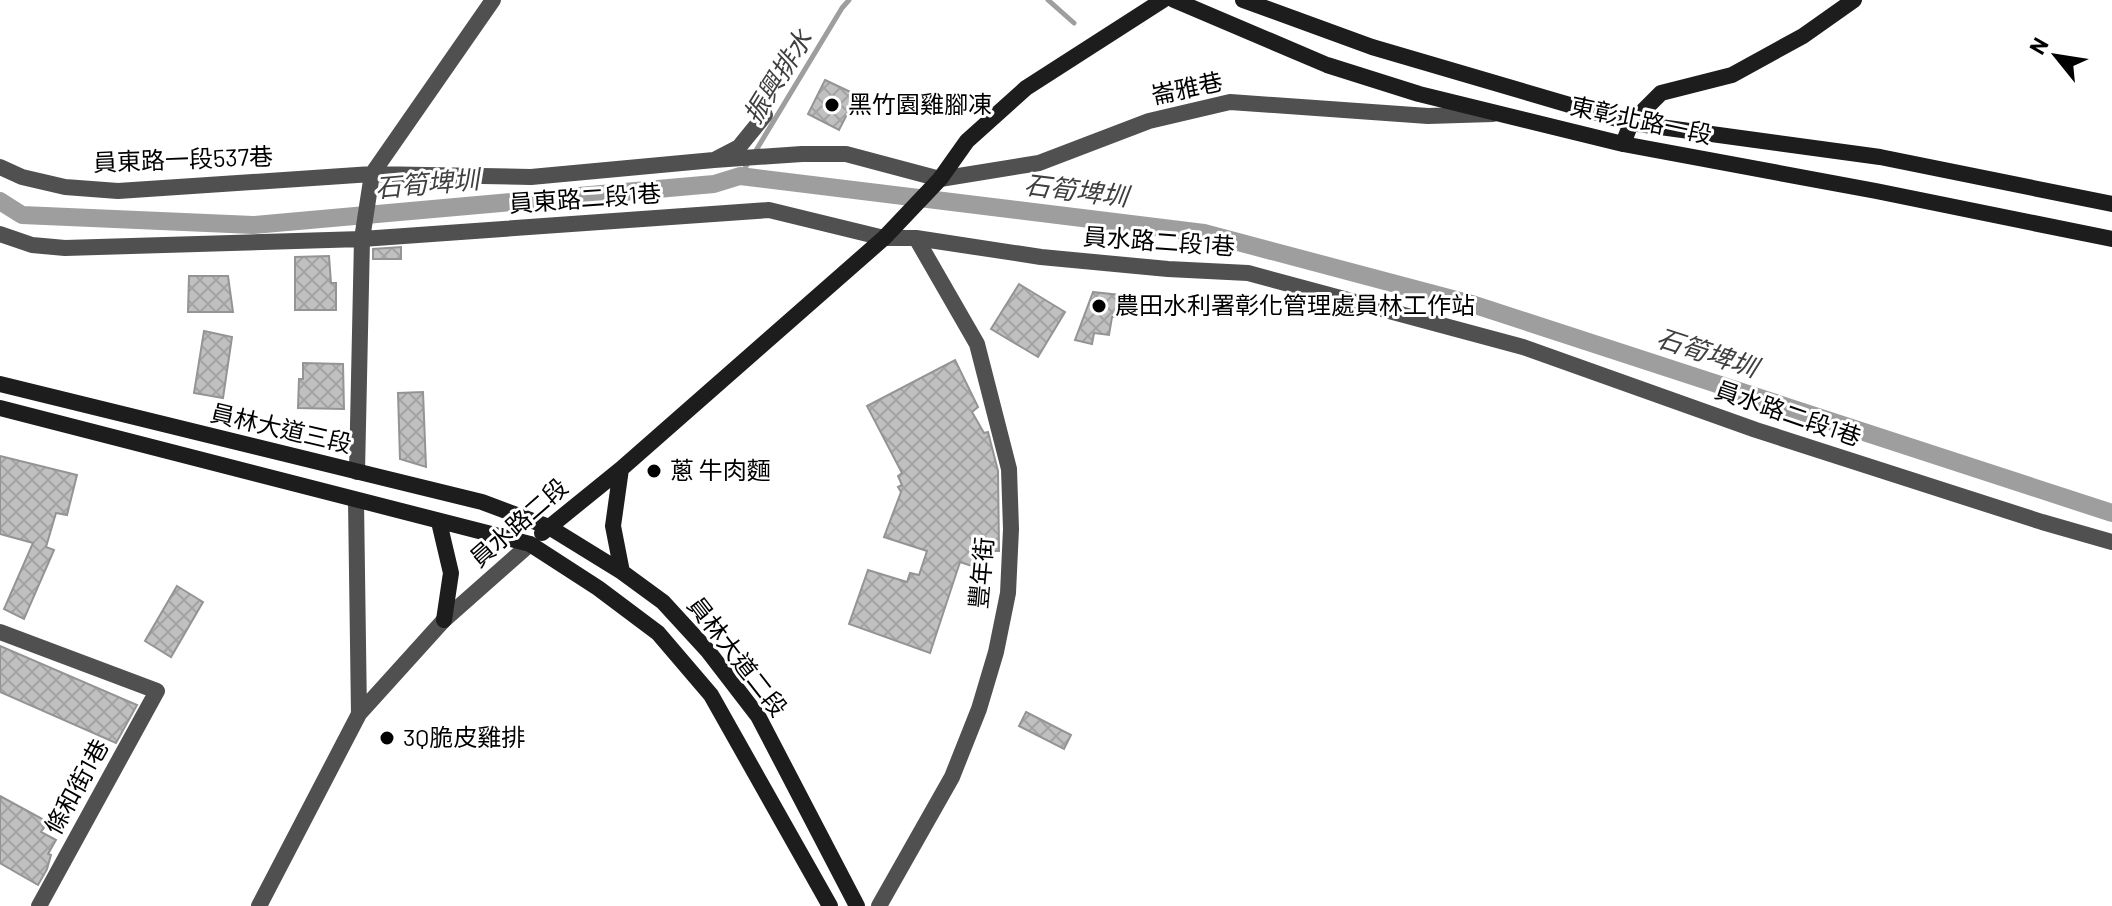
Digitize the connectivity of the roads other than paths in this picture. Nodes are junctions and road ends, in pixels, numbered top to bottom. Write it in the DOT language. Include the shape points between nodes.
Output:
graph roads {
  1 [pos="493,0"];
  2 [pos="1163,0"];
  3 [pos="1174,0"];
  4 [pos="1243,0"];
  5 [pos="1854,0"];
  6 [pos="1501,114"];
  7 [pos="765,115"];
  8 [pos="1631,123"];
  9 [pos="1623,144"];
  10 [pos="714,160"];
  11 [pos="0,167"];
  12 [pos="372,174"];
  13 [pos="940,179"];
  14 [pos="2112,204"];
  15 [pos="0,234"];
  16 [pos="884,238"];
  17 [pos="916,238"];
  18 [pos="362,239"];
  19 [pos="2112,239"];
  20 [pos="0,384"];
  21 [pos="0,408"];
  22 [pos="621,469"];
  23 [pos="357,472"];
  24 [pos="356,501"];
  25 [pos="439,522"];
  26 [pos="549,527"];
  27 [pos="2112,542"];
  28 [pos="530,544"];
  29 [pos="622,572"];
  30 [pos="444,620"];
  31 [pos="0,632"];
  32 [pos="359,714"];
  33 [pos="39,906"];
  34 [pos="259,906"];
  35 [pos="830,906"];
  36 [pos="857,906"];
  37 [pos="879,906"];
  1 -- 12 [label="street"];
  2 -- 13 [label="street, 員水路二段" via="1026,88 967,141"];
  3 -- 6 [label="street, 東彰北路一段" via="1327,65"];
  4 -- 8 [label="street, 東彰北路一段" via="1372,47"];
  5 -- 8 [label="street" via="1732,75 1661,93"];
  6 -- 9 [label="street, 東彰北路一段"];
  6 -- 13 [label="street, 崙雅巷" via="1428,116 1230,102 1149,121 1039,163"];
  7 -- 10 [label="street" via="739,147"];
  8 -- 9 [label="street"];
  8 -- 14 [label="street, 東彰北路一段" via="1880,157"];
  9 -- 19 [label="street, 東彰北路一段"];
  10 -- 12 [label="street, 員東路一段537巷" via="531,177"];
  10 -- 13 [label="street, 員東路一段537巷" via="846,154"];
  11 -- 12 [label="street, 員東路一段537巷" via="65,187 118,191"];
  12 -- 18 [label="street"];
  13 -- 16 [label="street, 員水路二段"];
  15 -- 18 [label="street, 員東路二段1巷" via="32,245 65,248"];
  16 -- 17 [label="street, 員水路二段1巷"];
  16 -- 18 [label="street, 員東路二段1巷" via="769,210"];
  16 -- 22 [label="street, 員水路二段"];
  17 -- 27 [label="street, 員水路二段1巷" via="1041,257 1248,273 1523,347 1756,430"];
  17 -- 37 [label="street, 豐年街" via="977,344 1009,469 1008,593 979,709 952,777"];
  18 -- 23 [label="street"];
  20 -- 23 [label="street, 員林大道三段"];
  21 -- 24 [label="street, 員林大道三段"];
  22 -- 26 [label="street, 員水路二段"];
  22 -- 29 [label="street" via="613,526"];
  23 -- 26 [label="street, 員林大道三段" via="482,502"];
  24 -- 25 [label="street, 員林大道三段"];
  24 -- 32 [label="street"];
  25 -- 28 [label="street, 員林大道三段"];
  25 -- 30 [label="street" via="451,573"];
  26 -- 28 [label="street, 員水路二段"];
  26 -- 29 [label="street, 員林大道二段"];
  28 -- 30 [label="street, 員水路二段"];
  28 -- 35 [label="street, 員林大道二段" via="658,633 711,695"];
  29 -- 36 [label="street, 員林大道二段" via="663,602 758,716"];
  30 -- 32 [label="street, 員水路二段"];
  31 -- 33 [label="street, 條和街1巷" via="157,691"];
  32 -- 34 [label="street, 員水路二段"];
}
